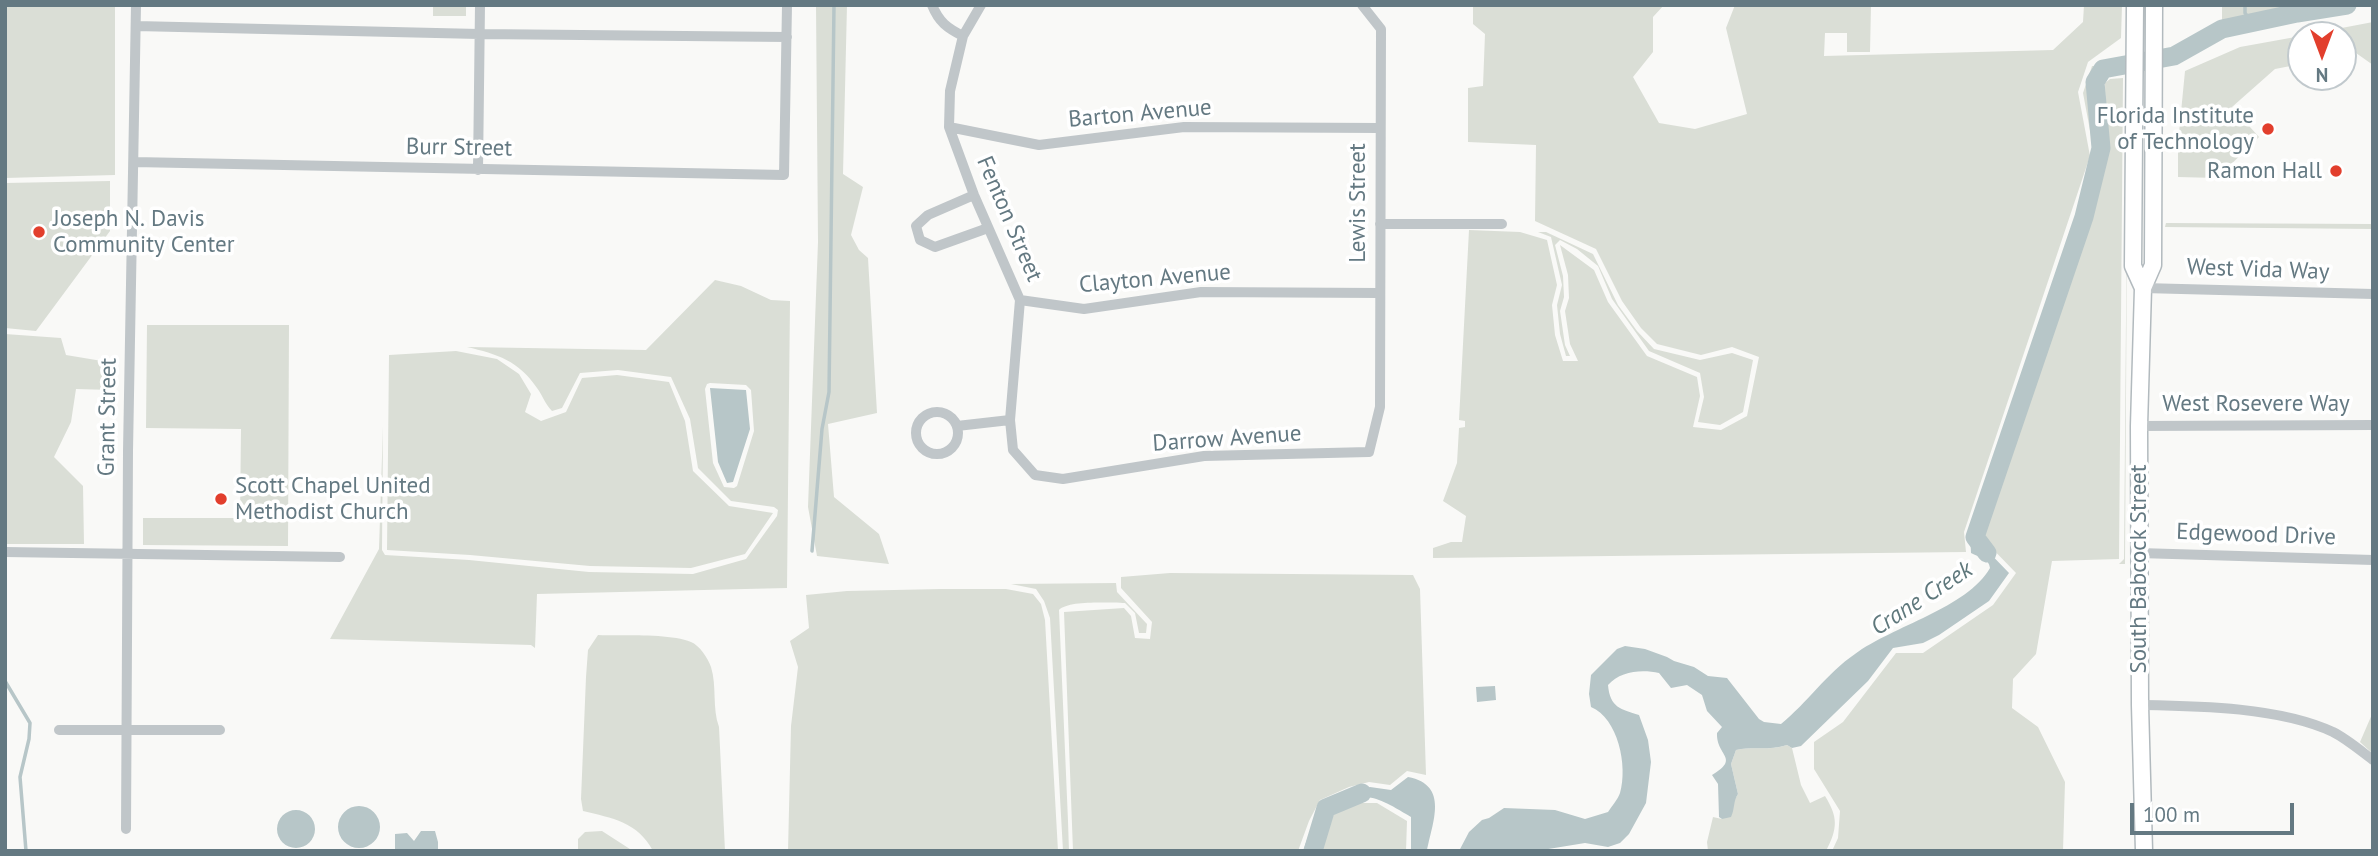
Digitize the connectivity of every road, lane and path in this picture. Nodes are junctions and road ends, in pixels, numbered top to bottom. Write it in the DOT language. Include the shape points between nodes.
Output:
graph roads {
  1 [pos="136,5"];
  2 [pos="480,5"];
  3 [pos="787,5"];
  4 [pos="932,5"];
  5 [pos="1363,5"];
  6 [pos="2135,5"];
  7 [pos="2154,5"];
  8 [pos="979,8"];
  9 [pos="136,26"];
  10 [pos="479,34"];
  11 [pos="963,36"];
  12 [pos="787,37"];
  13 [pos="949,127"];
  14 [pos="1379,128"];
  15 [pos="134,162"];
  16 [pos="478,170"];
  17 [pos="974,195"];
  18 [pos="1380,223"];
  19 [pos="1502,224"];
  20 [pos="988,228"];
  21 [pos="2143,288"];
  22 [pos="1379,293"];
  23 [pos="2373,294"];
  24 [pos="1020,300"];
  25 [pos="1380,407"];
  26 [pos="1010,419"];
  27 [pos="2373,425"];
  28 [pos="957,426"];
  29 [pos="2138,426"];
  30 [pos="1013,450"];
  31 [pos="5,552"];
  32 [pos="127,553"];
  33 [pos="2138,553"];
  34 [pos="340,557"];
  35 [pos="2373,560"];
  36 [pos="2140,705"];
  37 [pos="59,730"];
  38 [pos="126,730"];
  39 [pos="220,730"];
  40 [pos="2373,760"];
  41 [pos="126,829"];
  42 [pos="2144,851"];
  1 -- 9 [label="street, Grant Street"];
  2 -- 10 [label="street"];
  3 -- 12 [label="street"];
  4 -- 11 [label="street" via="948,29"];
  5 -- 14 [label="street, Lewis Street" via="1381,29"];
  6 -- 21 [label="main road, South Babcock Street" via="2133,266"];
  7 -- 21 [label="main road, South Babcock Street" via="2153,265"];
  8 -- 11 [label="street, Fenton Street"];
  9 -- 10 [label="street"];
  9 -- 15 [label="street, Grant Street"];
  10 -- 12 [label="street"];
  10 -- 16 [label="street"];
  11 -- 13 [label="street, Fenton Street" via="950,91"];
  12 -- 16 [label="street, Burr Street" via="784,176"];
  13 -- 14 [label="street, Barton Avenue" via="1039,145 1184,127"];
  13 -- 17 [label="street, Fenton Street"];
  14 -- 18 [label="street, Lewis Street"];
  15 -- 16 [label="street, Burr Street"];
  15 -- 32 [label="street, Grant Street"];
  17 -- 20 [label="street, Fenton Street"];
  17 -- 20 [label="street" via="928,215 916,226 920,240 935,247"];
  18 -- 19 [label="street"];
  18 -- 22 [label="street, Lewis Street"];
  20 -- 24 [label="street, Fenton Street"];
  21 -- 23 [label="street, West Vida Way"];
  21 -- 29 [label="main road, South Babcock Street"];
  22 -- 24 [label="street, Clayton Avenue" via="1201,292 1084,309"];
  22 -- 25 [label="street, Lewis Street"];
  24 -- 26 [label="street, Fenton Street"];
  25 -- 30 [label="street, Darrow Avenue" via="1372,456 1204,456 1063,479 1035,475"];
  26 -- 28 [label="street"];
  26 -- 30 [label="street, Fenton Street"];
  27 -- 29 [label="street, West Rosevere Way"];
  28 -- 28 [label="street" via="942,412 927,414 917,424 916,439 924,450 943,454 954,446"];
  29 -- 33 [label="main road, South Babcock Street"];
  31 -- 32 [label="street"];
  32 -- 34 [label="street"];
  32 -- 38 [label="street, Grant Street"];
  33 -- 35 [label="street, Edgewood Drive"];
  33 -- 36 [label="main road, South Babcock Street"];
  36 -- 40 [label="street" via="2200,706 2284,717 2333,732"];
  36 -- 42 [label="main road, South Babcock Street"];
  37 -- 38 [label="street"];
  38 -- 39 [label="street"];
  38 -- 41 [label="street, Grant Street"];
}
